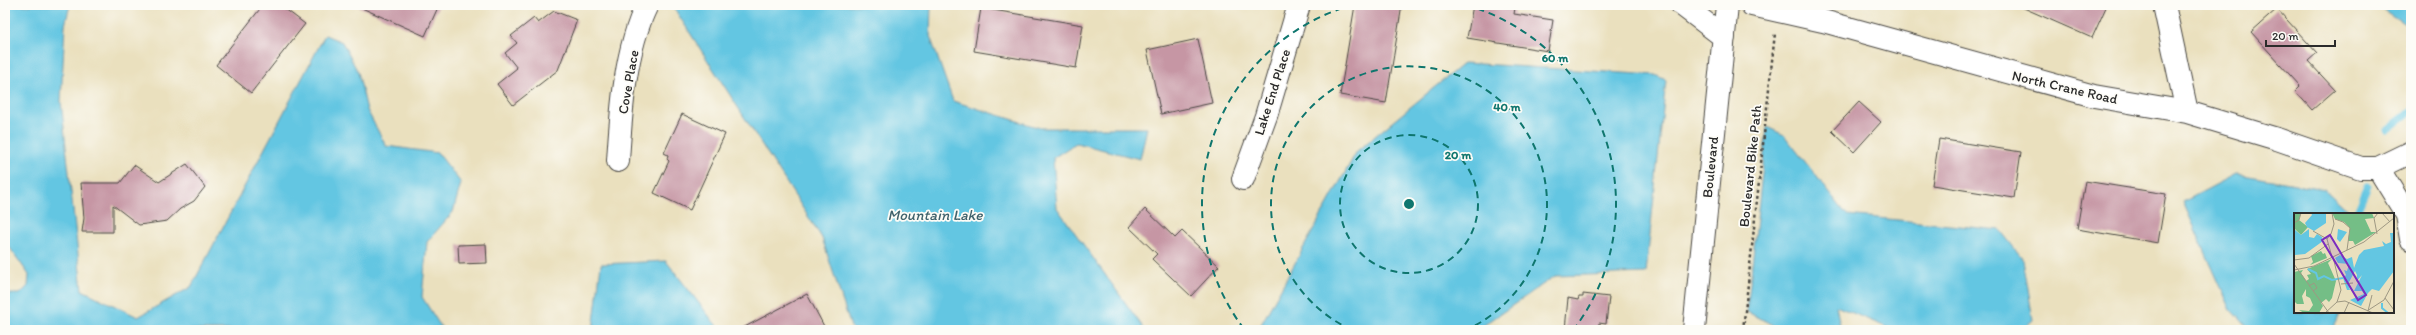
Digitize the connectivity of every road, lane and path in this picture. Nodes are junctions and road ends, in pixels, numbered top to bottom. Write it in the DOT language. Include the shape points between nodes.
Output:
graph roads {
  1 [pos="647,5"];
  2 [pos="1299,5"];
  3 [pos="1682,5"];
  4 [pos="1727,5"];
  5 [pos="1752,5"];
  6 [pos="2164,5"];
  7 [pos="1777,11"];
  8 [pos="1724,37"];
  9 [pos="2187,112"];
  10 [pos="2411,152"];
  11 [pos="618,161"];
  12 [pos="2378,168"];
  13 [pos="1243,179"];
  14 [pos="2411,239"];
  15 [pos="1694,330"];
  16 [pos="1743,330"];
  1 -- 11 [label="street, Cove Place" via="629,68"];
  2 -- 13 [label="street, Lake End Place" via="1266,116"];
  3 -- 8 [label="street"];
  4 -- 8 [label="street, Boulevard"];
  5 -- 7 [label="street, North Crane Road"];
  6 -- 9 [label="street"];
  7 -- 9 [label="street, North Crane Road" via="1823,21 2094,96"];
  7 -- 16 [label="path, Boulevard Bike Path"];
  8 -- 15 [label="street, Boulevard"];
  9 -- 12 [label="street, North Crane Road" via="2361,168"];
  10 -- 12 [label="street"];
  12 -- 14 [label="street" via="2407,215"];
}
